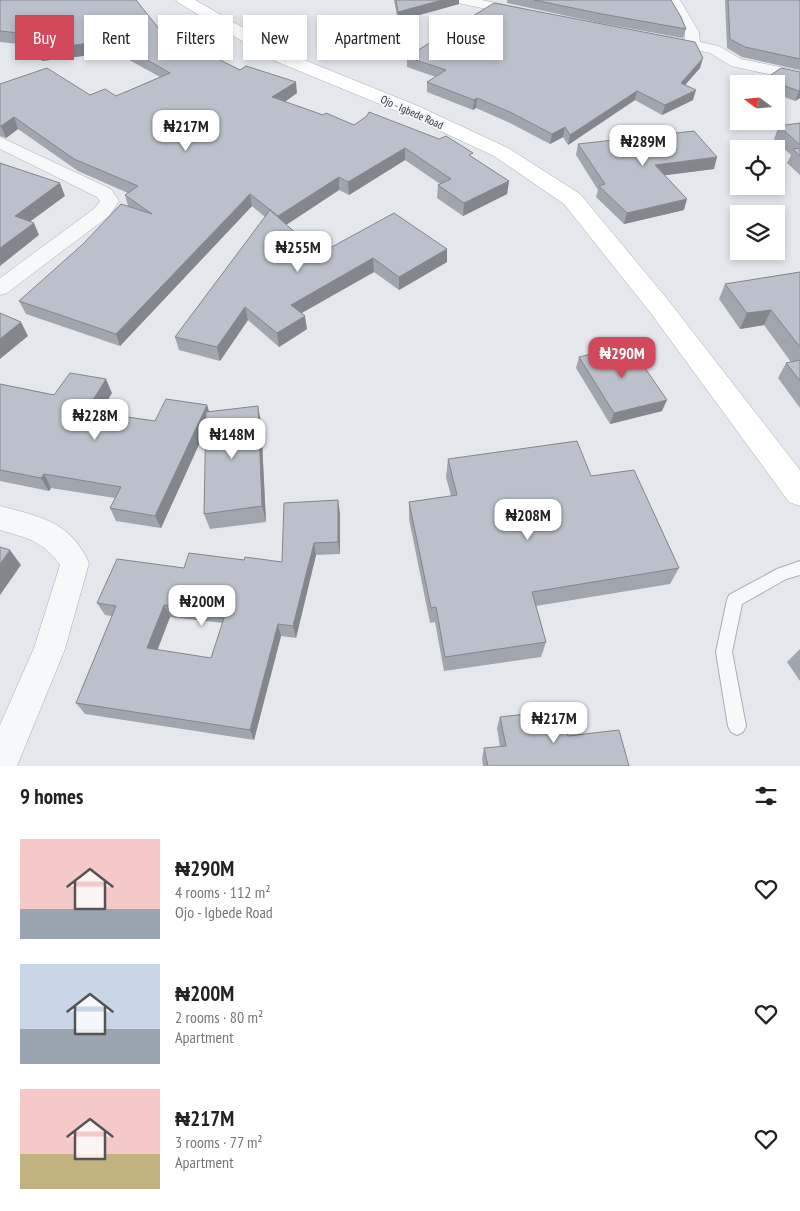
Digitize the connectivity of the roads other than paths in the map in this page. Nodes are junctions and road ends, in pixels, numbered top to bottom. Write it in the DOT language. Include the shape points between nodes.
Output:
graph roads {
  1 [pos="184,0"];
  2 [pos="463,0"];
  3 [pos="673,0"];
  4 [pos="535,16"];
  5 [pos="656,38"];
  6 [pos="693,45"];
  7 [pos="800,76"];
  8 [pos="0,142"];
  9 [pos="0,288"];
  10 [pos="800,493"];
  11 [pos="0,518"];
  12 [pos="800,568"];
  13 [pos="737,726"];
  14 [pos="0,765"];
  1 -- 10 [label="main road, Ojo - Igbede Road" via="281,57 411,110 501,152 572,199 659,306"];
  2 -- 4 [label="street"];
  3 -- 6 [label="street" via="692,32"];
  5 -- 6 [label="street"];
  6 -- 7 [label="street" via="714,49 736,63"];
  8 -- 9 [label="street" via="104,193 110,201 102,212"];
  11 -- 14 [label="street" via="40,529 60,542 76,563 48,649"];
  12 -- 13 [label="lane" via="782,574 735,600 724,652"];
}
